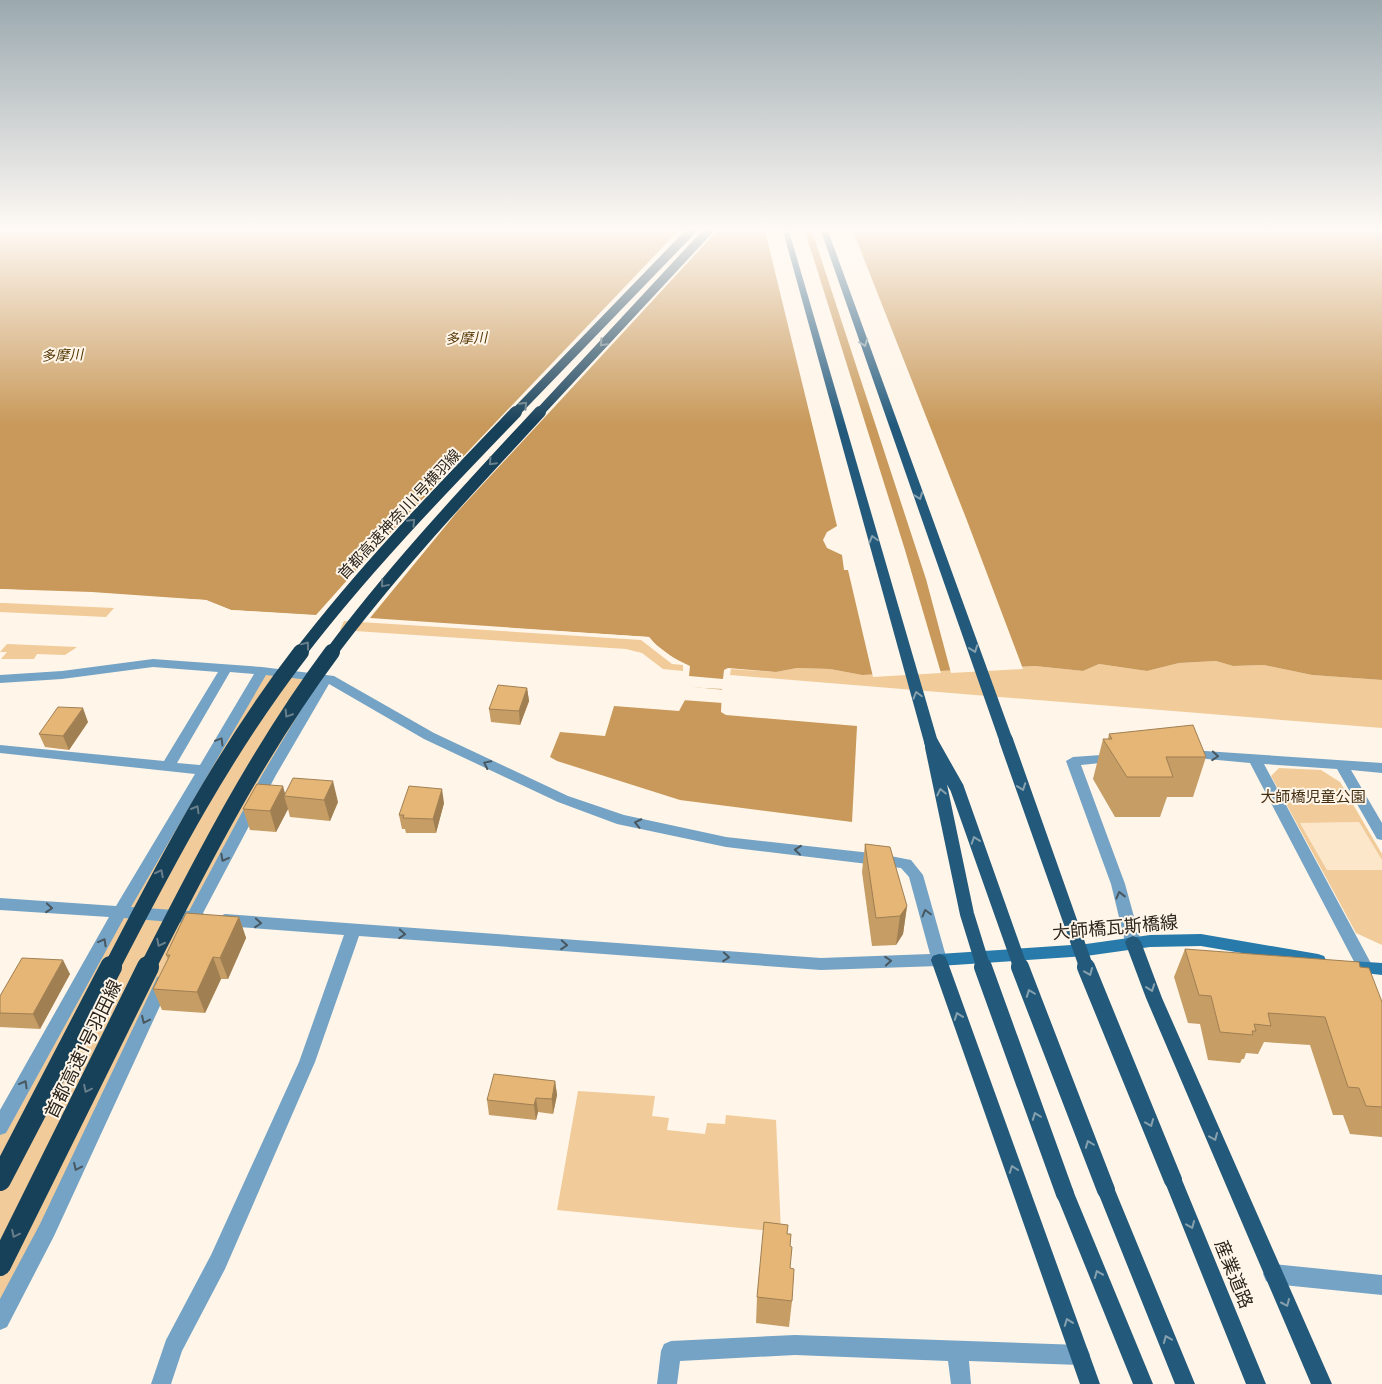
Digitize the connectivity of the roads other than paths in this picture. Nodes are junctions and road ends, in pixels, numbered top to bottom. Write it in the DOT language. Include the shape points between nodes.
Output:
graph roads {
  1 [pos="629,296"];
  2 [pos="648,296"];
  3 [pos="804,296"];
  4 [pos="847,296"];
  5 [pos="226,669"];
  6 [pos="262,671"];
  7 [pos="0,679"];
  8 [pos="326,679"];
  9 [pos="931,742"];
  10 [pos="0,749"];
  11 [pos="1174,753"];
  12 [pos="1128,756"];
  13 [pos="1255,759"];
  14 [pos="1341,765"];
  15 [pos="168,766"];
  16 [pos="1382,768"];
  17 [pos="203,770"];
  18 [pos="1382,835"];
  19 [pos="172,851"];
  20 [pos="0,904"];
  21 [pos="119,914"];
  22 [pos="192,917"];
  23 [pos="353,931"];
  24 [pos="184,935"];
  25 [pos="1133,942"];
  26 [pos="939,960"];
  27 [pos="1374,969"];
  28 [pos="168,970"];
  29 [pos="0,1127"];
  30 [pos="0,1180"];
  31 [pos="0,1265"];
  32 [pos="1273,1274"];
  33 [pos="1382,1284"];
  34 [pos="0,1320"];
  35 [pos="957,1350"];
  36 [pos="1080,1356"];
  37 [pos="160,1384"];
  38 [pos="667,1384"];
  39 [pos="961,1384"];
  40 [pos="1090,1384"];
  41 [pos="1143,1384"];
  42 [pos="1185,1384"];
  43 [pos="1256,1384"];
  44 [pos="1322,1384"];
  19 -- 1 [label="highway, 首都高速神奈川1号横羽線, one-way, bridge" via="245,729 343,597 397,536"];
  2 -- 31 [label="highway, 首都高速1号羽田線, one-way, bridge" via="477,479 369,602 305,688 242,788 206,853"];
  9 -- 3 [label="main road, one-way"];
  4 -- 43 [label="main road, 産業道路, one-way, bridge" via="1085,964"];
  5 -- 6 [label="street"];
  5 -- 7 [label="street" via="153,663"];
  5 -- 15 [label="street"];
  6 -- 8 [label="street"];
  17 -- 6 [label="street, one-way"];
  8 -- 22 [label="street, one-way" via="269,775"];
  26 -- 8 [label="street, one-way" via="916,875 906,864 880,858 726,842 622,820 563,799 510,775 422,732 354,691"];
  41 -- 9 [label="main road, one-way, bridge" via="1065,1194 1000,1017 967,914"];
  42 -- 9 [label="main road, one-way, bridge" via="1018,962 957,788"];
  10 -- 15 [label="street"];
  11 -- 13 [label="street, one-way"];
  25 -- 12 [label="street, one-way" via="1118,884 1073,761"];
  13 -- 14 [label="street"];
  13 -- 27 [label="street"];
  14 -- 16 [label="street"];
  14 -- 18 [label="street"];
  15 -- 17 [label="street"];
  17 -- 21 [label="street"];
  30 -- 19 [label="highway, 首都高速1号羽田線, one-way, bridge"];
  20 -- 21 [label="street, one-way"];
  21 -- 22 [label="street"];
  29 -- 21 [label="street, one-way"];
  22 -- 23 [label="street, one-way"];
  22 -- 24 [label="street"];
  23 -- 26 [label="street, one-way" via="821,964"];
  23 -- 37 [label="street" via="307,1062 218,1262 173,1347"];
  25 -- 26 [label="street, 大師橋瓦斯橋線" via="1086,950"];
  25 -- 27 [label="street, 大師橋瓦斯橋線" via="1201,940"];
  25 -- 32 [label="main road, one-way"];
  36 -- 26 [label="main road, one-way"];
  28 -- 34 [label="street, one-way" via="47,1230"];
  32 -- 33 [label="street"];
  32 -- 44 [label="main road, one-way"];
  35 -- 36 [label="street"];
  35 -- 38 [label="street" via="796,1345 671,1351"];
  35 -- 39 [label="street"];
  36 -- 40 [label="main road"];
}
